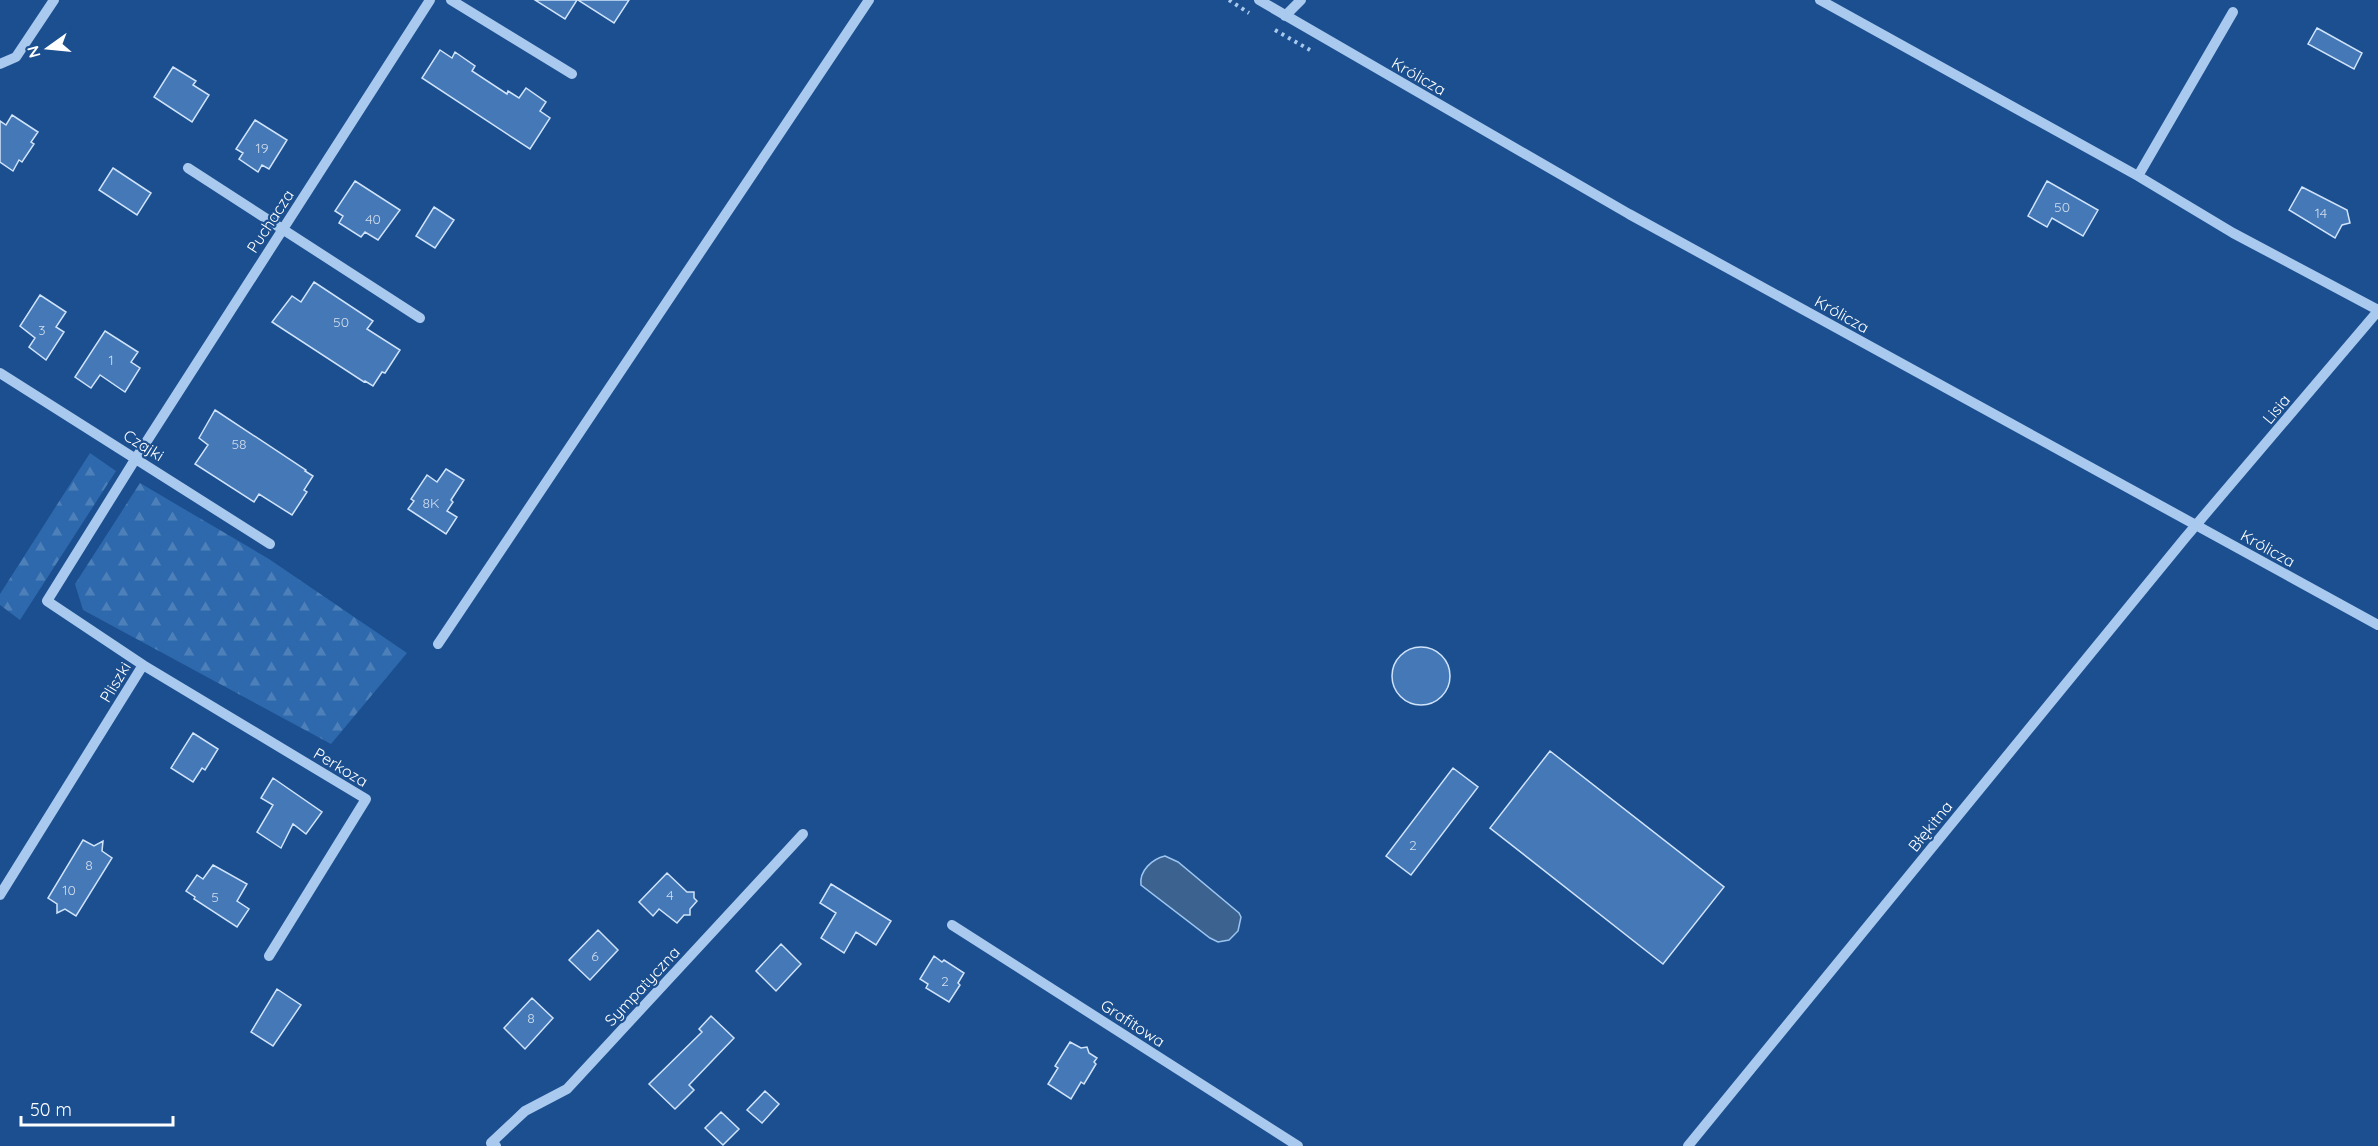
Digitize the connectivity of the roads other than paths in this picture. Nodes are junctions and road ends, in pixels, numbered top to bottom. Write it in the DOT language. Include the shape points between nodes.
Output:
graph roads {
  1 [pos="54,0"];
  2 [pos="430,0"];
  3 [pos="451,0"];
  4 [pos="869,0"];
  5 [pos="1260,0"];
  6 [pos="1301,0"];
  7 [pos="1820,0"];
  8 [pos="2233,12"];
  9 [pos="1285,16"];
  10 [pos="0,64"];
  11 [pos="572,74"];
  12 [pos="188,168"];
  13 [pos="2138,176"];
  14 [pos="283,228"];
  15 [pos="2378,310"];
  16 [pos="420,318"];
  17 [pos="0,373"];
  18 [pos="136,458"];
  19 [pos="2197,526"];
  20 [pos="270,544"];
  21 [pos="2378,625"];
  22 [pos="438,644"];
  23 [pos="143,665"];
  24 [pos="803,834"];
  25 [pos="0,895"];
  26 [pos="952,925"];
  27 [pos="269,956"];
  28 [pos="493,1144"];
  29 [pos="1298,1146"];
  30 [pos="1688,1146"];
  1 -- 10 [label="street" via="16,57"];
  2 -- 14 [label="street, Puchacza"];
  3 -- 11 [label="street"];
  4 -- 22 [label="street"];
  5 -- 9 [label="street, Królicza"];
  6 -- 9 [label="street"];
  7 -- 13 [label="street"];
  8 -- 13 [label="street"];
  9 -- 19 [label="street, Królicza" via="1629,214"];
  12 -- 14 [label="street"];
  13 -- 15 [label="street" via="2233,233"];
  14 -- 16 [label="street"];
  14 -- 18 [label="street, Puchacza"];
  15 -- 19 [label="street, Lisia"];
  17 -- 18 [label="street, Czajki"];
  18 -- 20 [label="street, Czajki"];
  18 -- 23 [label="street, Pliszki" via="47,601"];
  19 -- 21 [label="street, Królicza"];
  19 -- 30 [label="street, Błękitna"];
  23 -- 25 [label="street, Pliszki"];
  23 -- 27 [label="street, Perkoza" via="366,799"];
  24 -- 28 [label="street, Sympatyczna" via="567,1089 525,1111"];
  26 -- 29 [label="street, Grafitowa"];
}
